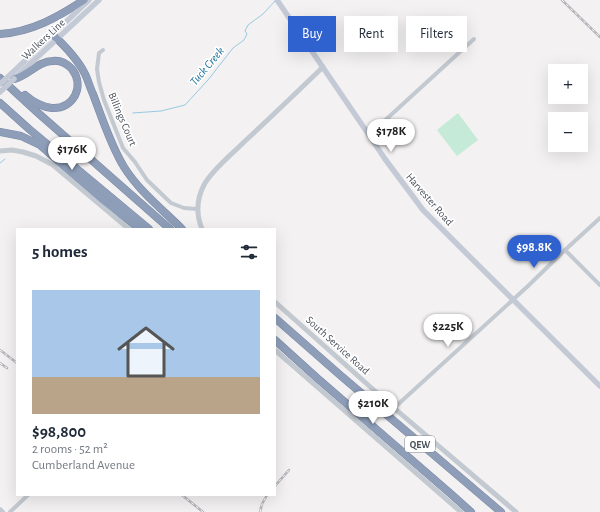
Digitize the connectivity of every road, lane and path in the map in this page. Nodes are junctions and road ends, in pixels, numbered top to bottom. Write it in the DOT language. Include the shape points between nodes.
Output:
graph roads {
  1 [pos="84,0"];
  2 [pos="89,0"];
  3 [pos="99,0"];
  4 [pos="278,1"];
  5 [pos="0,34"];
  6 [pos="55,37"];
  7 [pos="474,39"];
  8 [pos="103,50"];
  9 [pos="323,67"];
  10 [pos="13,76"];
  11 [pos="1,82"];
  12 [pos="0,92"];
  13 [pos="0,103"];
  14 [pos="0,132"];
  15 [pos="369,135"];
  16 [pos="0,152"];
  17 [pos="197,209"];
  18 [pos="600,218"];
  19 [pos="128,228"];
  20 [pos="139,228"];
  21 [pos="148,228"];
  22 [pos="169,228"];
  23 [pos="181,228"];
  24 [pos="202,228"];
  25 [pos="565,250"];
  26 [pos="600,285"];
  27 [pos="513,299"];
  28 [pos="276,303"];
  29 [pos="276,319"];
  30 [pos="276,341"];
  31 [pos="276,351"];
  32 [pos="600,386"];
  33 [pos="394,408"];
  34 [pos="27,496"];
  35 [pos="0,509"];
  36 [pos="3,512"];
  37 [pos="10,512"];
  38 [pos="461,512"];
  39 [pos="471,512"];
  40 [pos="501,512"];
  41 [pos="516,512"];
  1 -- 5 [label="highway" via="40,25"];
  2 -- 6 [label="main road, Walkers Line"];
  3 -- 6 [label="main road, Walkers Line"];
  4 -- 9 [label="main road, Harvester Road"];
  6 -- 10 [label="main road, Walkers Line"];
  6 -- 23 [label="highway" via="85,74 124,167 134,181"];
  7 -- 15 [label="street"];
  8 -- 17 [label="street, Billings Court" via="97,60 99,82 123,148 147,180 171,203"];
  9 -- 15 [label="main road, Harvester Road"];
  9 -- 17 [label="street" via="215,170 204,184"];
  10 -- 11 [label="main road, Walkers Line, bridge"];
  10 -- 11 [label="highway" via="21,77 40,64 57,61 70,67 76,76 76,94 69,103 52,108 41,106 15,87"];
  10 -- 12 [label="main road, Walkers Line, bridge"];
  11 -- 22 [label="highway"];
  13 -- 21 [label="highway"];
  14 -- 20 [label="highway" via="21,136 40,145"];
  15 -- 27 [label="main road, Harvester Road" via="423,210"];
  16 -- 19 [label="street" via="23,152 53,165"];
  17 -- 24 [label="street"];
  18 -- 25 [label="street"];
  25 -- 26 [label="street"];
  25 -- 27 [label="street"];
  27 -- 32 [label="main road, Harvester Road"];
  27 -- 33 [label="street"];
  28 -- 33 [label="street, South Service Road"];
  29 -- 40 [label="highway, QEW"];
  30 -- 39 [label="highway, QEW"];
  31 -- 38 [label="street"];
  33 -- 41 [label="street, South Service Road"];
  34 -- 37 [label="street"];
  35 -- 36 [label="street"];
}
